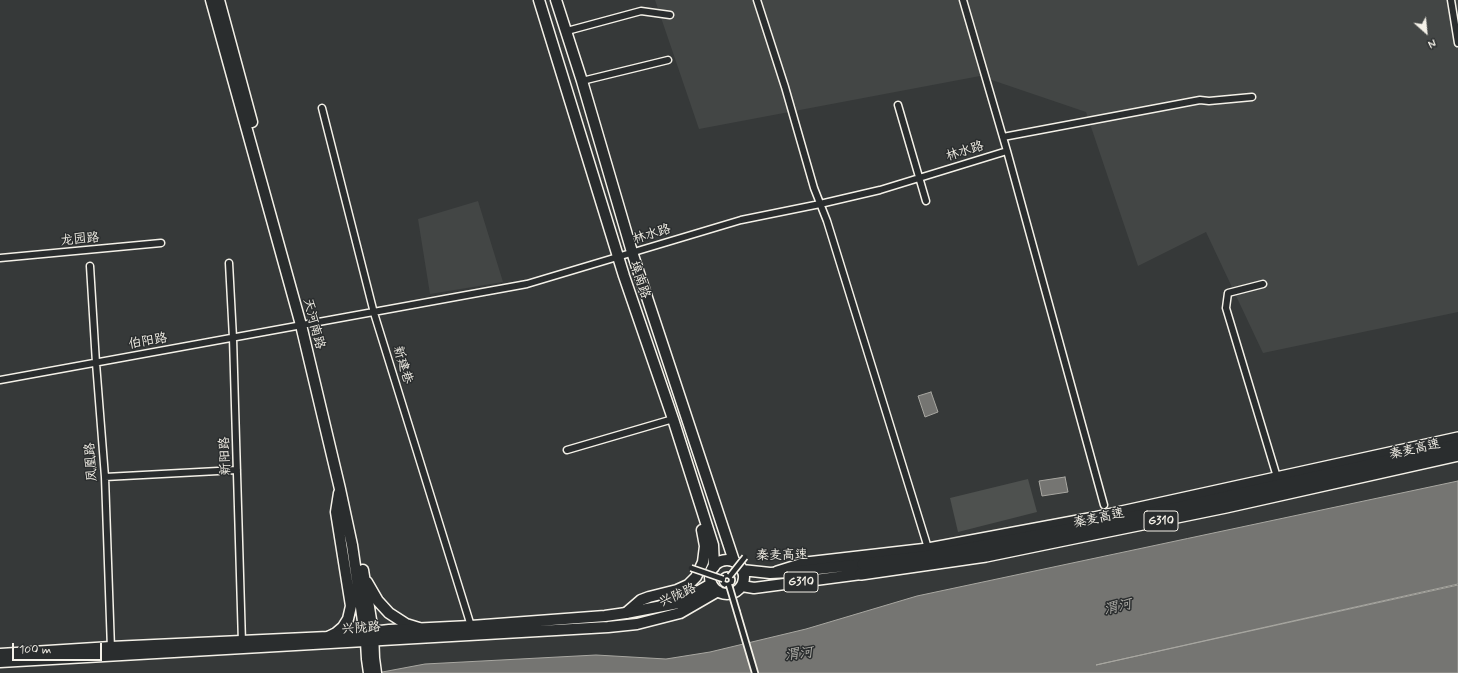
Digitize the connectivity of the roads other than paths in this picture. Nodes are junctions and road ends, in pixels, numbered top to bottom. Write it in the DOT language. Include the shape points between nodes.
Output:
graph roads {
  1 [pos="211,0"];
  2 [pos="219,0"];
  3 [pos="540,0"];
  4 [pos="556,0"];
  5 [pos="757,0"];
  6 [pos="963,0"];
  7 [pos="1451,0"];
  8 [pos="670,15"];
  9 [pos="567,31"];
  10 [pos="1458,43"];
  11 [pos="668,60"];
  12 [pos="582,81"];
  13 [pos="1252,97"];
  14 [pos="898,105"];
  15 [pos="322,108"];
  16 [pos="1003,137"];
  17 [pos="1007,151"];
  18 [pos="919,178"];
  19 [pos="926,201"];
  20 [pos="820,204"];
  21 [pos="161,243"];
  22 [pos="632,252"];
  23 [pos="618,257"];
  24 [pos="0,258"];
  25 [pos="229,263"];
  26 [pos="90,266"];
  27 [pos="1263,284"];
  28 [pos="374,313"];
  29 [pos="304,325"];
  30 [pos="233,338"];
  31 [pos="96,363"];
  32 [pos="0,380"];
  33 [pos="673,419"];
  34 [pos="1458,437"];
  35 [pos="1458,445"];
  36 [pos="567,450"];
  37 [pos="1458,455"];
  38 [pos="237,470"];
  39 [pos="105,477"];
  40 [pos="1277,477"];
  41 [pos="340,489"];
  42 [pos="696,490"];
  43 [pos="1104,505"];
  44 [pos="722,528"];
  45 [pos="709,534"];
  46 [pos="928,548"];
  47 [pos="745,557"];
  48 [pos="734,561"];
  49 [pos="714,567"];
  50 [pos="691,568"];
  51 [pos="862,569"];
  52 [pos="742,570"];
  53 [pos="770,573"];
  54 [pos="363,574"];
  55 [pos="730,576"];
  56 [pos="722,579"];
  57 [pos="728,585"];
  58 [pos="742,586"];
  59 [pos="715,588"];
  60 [pos="626,613"];
  61 [pos="471,626"];
  62 [pos="419,628"];
  63 [pos="328,637"];
  64 [pos="369,637"];
  65 [pos="243,645"];
  66 [pos="112,652"];
  67 [pos="0,654"];
  68 [pos="370,658"];
  69 [pos="0,662"];
  70 [pos="369,673"];
  71 [pos="376,673"];
  72 [pos="755,673"];
  1 -- 29 [label="main road, 天河南路"];
  2 -- 29 [label="main road, 天河南路"];
  3 -- 23 [label="main road, 埠南路"];
  4 -- 9 [label="main road, 埠南路"];
  5 -- 20 [label="street"];
  6 -- 16 [label="street"];
  7 -- 10 [label="street"];
  8 -- 9 [label="street" via="641,11"];
  9 -- 12 [label="main road, 埠南路"];
  11 -- 12 [label="street"];
  12 -- 22 [label="main road, 埠南路"];
  13 -- 16 [label="street" via="1200,100"];
  14 -- 18 [label="street"];
  15 -- 28 [label="street, 新建巷"];
  16 -- 17 [label="street"];
  17 -- 18 [label="street, 林水路"];
  17 -- 43 [label="street"];
  18 -- 19 [label="street"];
  18 -- 20 [label="street, 林水路"];
  20 -- 22 [label="street, 林水路" via="741,220"];
  20 -- 46 [label="street" via="830,228"];
  21 -- 24 [label="street, 龙园路"];
  22 -- 23 [label="street, 林水路"];
  22 -- 44 [label="main road, 埠南路"];
  23 -- 28 [label="street, 林水路" via="527,284"];
  23 -- 33 [label="main road, 埠南路"];
  25 -- 30 [label="street, 新阳路"];
  26 -- 31 [label="street, 凤凰路"];
  27 -- 40 [label="street" via="1228,293 1226,308"];
  28 -- 29 [label="street, 林水路"];
  28 -- 61 [label="street, 新建巷"];
  29 -- 30 [label="street, 伯阳路"];
  29 -- 41 [label="main road, 天河南路"];
  29 -- 54 [label="main road, 天河南路" via="346,488"];
  30 -- 31 [label="street, 伯阳路"];
  30 -- 38 [label="street, 新阳路"];
  31 -- 32 [label="street, 伯阳路"];
  31 -- 39 [label="street, 凤凰路"];
  33 -- 36 [label="street"];
  33 -- 42 [label="main road, 埠南路"];
  34 -- 40 [label="main road"];
  35 -- 51 [label="highway, 秦麦高速 / G310" via="1154,513"];
  37 -- 51 [label="highway, 秦麦高速 / G310" via="1226,507 986,556"];
  38 -- 39 [label="street"];
  38 -- 65 [label="street, 新阳路"];
  39 -- 66 [label="street, 凤凰路"];
  40 -- 46 [label="main road" via="1094,517"];
  41 -- 63 [label="main road" via="336,512 351,606 348,619 343,626"];
  41 -- 64 [label="main road, 天河南路"];
  42 -- 45 [label="main road, 埠南路"];
  42 -- 60 [label="main road" via="697,510 705,546 703,562 696,578 677,590 645,598"];
  44 -- 45 [label="main road" via="717,534"];
  44 -- 48 [label="main road, 埠南路"];
  45 -- 49 [label="main road, 埠南路" via="713,545"];
  46 -- 53 [label="main road" via="806,562"];
  47 -- 55 [label="street, bridge"];
  48 -- 49 [label="main road" via="723,561"];
  48 -- 52 [label="main road"];
  49 -- 59 [label="main road, 埠南路" via="710,575"];
  50 -- 56 [label="street, bridge"];
  51 -- 53 [label="main road, 秦麦高速 / G310"];
  51 -- 58 [label="main road, 秦麦高速 / G310" via="754,588"];
  52 -- 53 [label="main road, 秦麦高速 / G310"];
  52 -- 58 [label="main road"];
  54 -- 62 [label="main road" via="384,607 400,620"];
  54 -- 64 [label="main road, 天河南路"];
  55 -- 56 [label="street, bridge" via="726,575"];
  55 -- 57 [label="street, bridge" via="732,581"];
  56 -- 57 [label="street, bridge" via="723,583"];
  57 -- 72 [label="street, bridge"];
  58 -- 59 [label="main road" via="728,594"];
  59 -- 60 [label="main road, 兴陇路" via="678,603"];
  59 -- 64 [label="main road, 兴陇路" via="680,612 637,624"];
  60 -- 61 [label="main road, 兴陇路"];
  61 -- 62 [label="main road, 兴陇路"];
  62 -- 64 [label="main road, 兴陇路" via="389,630"];
  63 -- 64 [label="main road, 兴陇路"];
  63 -- 65 [label="main road, 兴陇路"];
  64 -- 65 [label="main road, 兴陇路"];
  64 -- 68 [label="main road, 天河南路"];
  65 -- 66 [label="main road, 兴陇路"];
  66 -- 67 [label="main road, 兴陇路"];
  66 -- 69 [label="main road, 兴陇路"];
  68 -- 70 [label="main road"];
  68 -- 71 [label="main road"];
}
